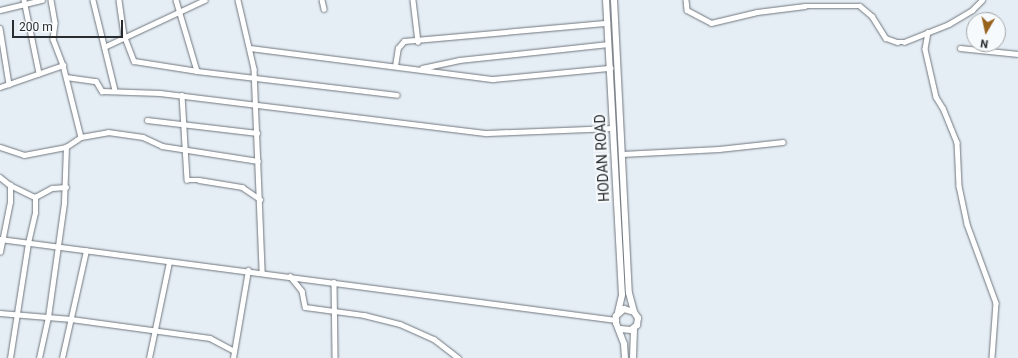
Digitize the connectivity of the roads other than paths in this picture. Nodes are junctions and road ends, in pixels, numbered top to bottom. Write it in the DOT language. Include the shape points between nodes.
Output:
graph roads {
  1 [pos="42,0"];
  2 [pos="51,0"];
  3 [pos="93,0"];
  4 [pos="119,0"];
  5 [pos="176,0"];
  6 [pos="205,0"];
  7 [pos="238,0"];
  8 [pos="322,0"];
  9 [pos="413,0"];
  10 [pos="606,0"];
  11 [pos="614,0"];
  12 [pos="686,0"];
  13 [pos="982,0"];
  14 [pos="24,2"];
  15 [pos="324,9"];
  16 [pos="0,10"];
  17 [pos="179,11"];
  18 [pos="607,23"];
  19 [pos="0,28"];
  20 [pos="928,32"];
  21 [pos="125,37"];
  22 [pos="418,42"];
  23 [pos="608,44"];
  24 [pos="104,47"];
  25 [pos="250,48"];
  26 [pos="960,48"];
  27 [pos="1018,54"];
  28 [pos="62,65"];
  29 [pos="395,66"];
  30 [pos="610,68"];
  31 [pos="419,69"];
  32 [pos="197,71"];
  33 [pos="39,73"];
  34 [pos="66,76"];
  35 [pos="255,77"];
  36 [pos="9,84"];
  37 [pos="0,87"];
  38 [pos="115,90"];
  39 [pos="182,95"];
  40 [pos="397,95"];
  41 [pos="256,105"];
  42 [pos="147,120"];
  43 [pos="184,123"];
  44 [pos="613,128"];
  45 [pos="257,133"];
  46 [pos="81,137"];
  47 [pos="783,142"];
  48 [pos="0,147"];
  49 [pos="66,147"];
  50 [pos="186,150"];
  51 [pos="622,154"];
  52 [pos="258,161"];
  53 [pos="0,177"];
  54 [pos="10,186"];
  55 [pos="66,187"];
  56 [pos="35,197"];
  57 [pos="260,199"];
  58 [pos="1,239"];
  59 [pos="28,243"];
  60 [pos="56,247"];
  61 [pos="86,251"];
  62 [pos="0,252"];
  63 [pos="169,262"];
  64 [pos="248,270"];
  65 [pos="262,272"];
  66 [pos="290,276"];
  67 [pos="334,282"];
  68 [pos="334,311"];
  69 [pos="634,312"];
  70 [pos="0,313"];
  71 [pos="618,313"];
  72 [pos="16,315"];
  73 [pos="48,317"];
  74 [pos="71,319"];
  75 [pos="616,320"];
  76 [pos="634,328"];
  77 [pos="620,329"];
  78 [pos="154,331"];
  79 [pos="234,351"];
  80 [pos="10,358"];
  81 [pos="39,358"];
  82 [pos="62,358"];
  83 [pos="149,358"];
  84 [pos="233,358"];
  85 [pos="335,358"];
  86 [pos="458,358"];
  87 [pos="625,358"];
  88 [pos="633,358"];
  89 [pos="992,358"];
  1 -- 14 [label="street"];
  2 -- 28 [label="street" via="53,39"];
  3 -- 24 [label="street"];
  4 -- 21 [label="street"];
  5 -- 17 [label="street"];
  6 -- 17 [label="street"];
  7 -- 25 [label="street"];
  8 -- 15 [label="street"];
  9 -- 22 [label="street"];
  10 -- 18 [label="main road, HODAN ROAD"];
  11 -- 51 [label="main road, HODAN ROAD"];
  12 -- 20 [label="street" via="687,10 711,23 757,12 805,6 860,6 872,16 886,38 904,42"];
  13 -- 20 [label="street" via="963,16"];
  14 -- 16 [label="street"];
  14 -- 33 [label="street"];
  17 -- 21 [label="street"];
  17 -- 32 [label="street"];
  18 -- 22 [label="street"];
  18 -- 23 [label="main road, HODAN ROAD"];
  19 -- 36 [label="street"];
  20 -- 89 [label="street" via="925,49 936,97 944,108 956,142 959,186 967,224 996,304"];
  21 -- 24 [label="street"];
  21 -- 32 [label="street" via="134,61"];
  22 -- 29 [label="street" via="404,41 398,48"];
  23 -- 30 [label="main road, HODAN ROAD"];
  23 -- 31 [label="street" via="459,60"];
  24 -- 38 [label="street"];
  25 -- 29 [label="street"];
  25 -- 35 [label="street"];
  26 -- 27 [label="street"];
  28 -- 33 [label="street"];
  28 -- 34 [label="street"];
  29 -- 31 [label="street"];
  30 -- 31 [label="street" via="493,78"];
  30 -- 44 [label="main road, HODAN ROAD"];
  32 -- 35 [label="street"];
  33 -- 36 [label="street"];
  34 -- 38 [label="street" via="96,82 102,90"];
  34 -- 46 [label="street"];
  35 -- 40 [label="street"];
  35 -- 41 [label="street"];
  36 -- 37 [label="street"];
  38 -- 39 [label="street"];
  39 -- 41 [label="street"];
  39 -- 43 [label="street"];
  41 -- 44 [label="street" via="487,133"];
  41 -- 45 [label="street"];
  42 -- 43 [label="street"];
  43 -- 45 [label="street"];
  43 -- 50 [label="street"];
  44 -- 71 [label="main road, HODAN ROAD" via="622,295"];
  45 -- 52 [label="street"];
  46 -- 49 [label="street"];
  46 -- 50 [label="street" via="108,132 136,135 158,146"];
  47 -- 51 [label="street" via="719,149"];
  48 -- 49 [label="street" via="24,155"];
  49 -- 55 [label="street"];
  50 -- 52 [label="street"];
  50 -- 57 [label="street" via="188,181 199,180 242,187"];
  51 -- 69 [label="main road, HODAN ROAD" via="629,293"];
  52 -- 57 [label="street"];
  53 -- 54 [label="street"];
  54 -- 56 [label="street"];
  54 -- 58 [label="street" via="10,202"];
  55 -- 56 [label="street" via="52,188"];
  55 -- 60 [label="street"];
  56 -- 59 [label="street" via="35,213"];
  57 -- 65 [label="street"];
  58 -- 59 [label="street"];
  58 -- 62 [label="street"];
  59 -- 60 [label="street"];
  59 -- 72 [label="street"];
  60 -- 61 [label="street"];
  60 -- 73 [label="street"];
  61 -- 63 [label="street"];
  61 -- 74 [label="street"];
  63 -- 64 [label="street"];
  63 -- 78 [label="street"];
  64 -- 65 [label="street"];
  64 -- 79 [label="street"];
  65 -- 66 [label="street"];
  66 -- 67 [label="street"];
  66 -- 68 [label="street" via="302,291 305,307"];
  67 -- 68 [label="street"];
  67 -- 75 [label="street"];
  68 -- 85 [label="street"];
  68 -- 86 [label="street" via="400,324 434,339"];
  69 -- 71 [label="main road" via="627,309"];
  69 -- 76 [label="main road, HODAN ROAD" via="638,322"];
  70 -- 72 [label="street"];
  71 -- 75 [label="main road, HODAN ROAD"];
  72 -- 73 [label="street"];
  72 -- 80 [label="street"];
  73 -- 74 [label="street"];
  73 -- 81 [label="street"];
  74 -- 78 [label="street"];
  74 -- 82 [label="street"];
  75 -- 77 [label="main road"];
  76 -- 77 [label="main road" via="627,331"];
  76 -- 88 [label="main road, HODAN ROAD"];
  77 -- 87 [label="main road"];
  78 -- 79 [label="street" via="210,338"];
  78 -- 83 [label="street"];
  79 -- 84 [label="street"];
}
